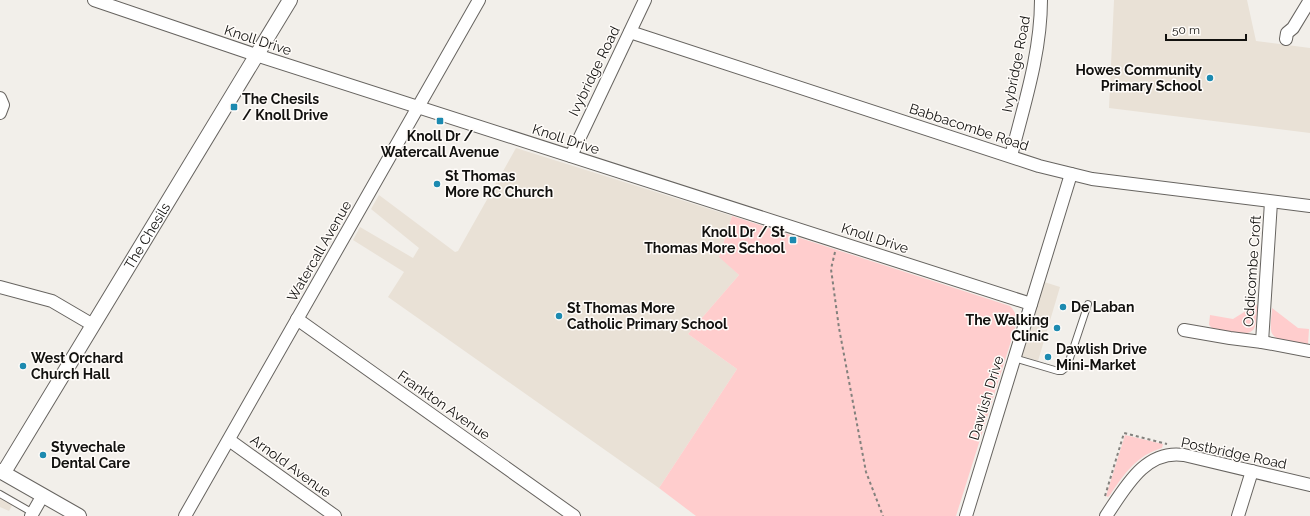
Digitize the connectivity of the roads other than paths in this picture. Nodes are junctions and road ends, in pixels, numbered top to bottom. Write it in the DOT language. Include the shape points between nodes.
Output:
graph roads {
  1 [pos="94,0"];
  2 [pos="290,0"];
  3 [pos="479,0"];
  4 [pos="645,0"];
  5 [pos="1041,0"];
  6 [pos="1310,0"];
  7 [pos="630,32"];
  8 [pos="1286,39"];
  9 [pos="256,56"];
  10 [pos="0,98"];
  11 [pos="418,106"];
  12 [pos="0,113"];
  13 [pos="570,156"];
  14 [pos="1011,156"];
  15 [pos="1071,174"];
  16 [pos="1271,202"];
  17 [pos="1310,206"];
  18 [pos="0,286"];
  19 [pos="1031,304"];
  20 [pos="1088,304"];
  21 [pos="297,319"];
  22 [pos="93,325"];
  23 [pos="1184,330"];
  24 [pos="1262,342"];
  25 [pos="1310,351"];
  26 [pos="1014,358"];
  27 [pos="229,440"];
  28 [pos="2,471"];
  29 [pos="1252,471"];
  30 [pos="1310,485"];
  31 [pos="0,494"];
  32 [pos="43,495"];
  33 [pos="32,515"];
  34 [pos="79,516"];
  35 [pos="185,516"];
  36 [pos="335,516"];
  37 [pos="574,516"];
  38 [pos="966,516"];
  39 [pos="1106,516"];
  40 [pos="1238,516"];
  1 -- 9 [label="street, Knoll Drive"];
  2 -- 9 [label="street, The Chesils"];
  3 -- 11 [label="street, Watercall Avenue"];
  4 -- 7 [label="street, Ivybridge Road"];
  5 -- 14 [label="street, Ivybridge Road" via="1039,40"];
  6 -- 8 [label="street" via="1293,28 1287,33"];
  7 -- 13 [label="street, Ivybridge Road"];
  7 -- 14 [label="street, Babbacombe Road"];
  9 -- 11 [label="street, Knoll Drive"];
  9 -- 22 [label="street, The Chesils"];
  10 -- 12 [label="street" via="3,105"];
  11 -- 13 [label="street, Knoll Drive"];
  11 -- 21 [label="street, Watercall Avenue"];
  13 -- 19 [label="street, Knoll Drive"];
  14 -- 15 [label="street, Babbacombe Road"];
  15 -- 16 [label="street, Babbacombe Road" via="1092,179"];
  15 -- 19 [label="street, Dawlish Drive"];
  16 -- 17 [label="street, Babbacombe Road"];
  16 -- 24 [label="street, Oddicombe Croft"];
  18 -- 22 [label="street" via="52,301"];
  19 -- 26 [label="street, Dawlish Drive"];
  20 -- 26 [label="lane" via="1065,369 1058,371"];
  21 -- 27 [label="street, Watercall Avenue"];
  21 -- 37 [label="street, Frankton Avenue"];
  22 -- 28 [label="street, The Chesils"];
  23 -- 24 [label="street, Oddicombe Croft"];
  24 -- 25 [label="street, Oddicombe Croft"];
  26 -- 38 [label="street, Dawlish Drive"];
  27 -- 35 [label="street, Watercall Avenue"];
  27 -- 36 [label="street, Arnold Avenue"];
  28 -- 32 [label="street"];
  29 -- 30 [label="street, Postbridge Road"];
  29 -- 39 [label="street, Postbridge Road" via="1184,455 1164,456 1149,462 1138,472"];
  29 -- 40 [label="street"];
  31 -- 33 [label="lane"];
  32 -- 33 [label="street"];
  32 -- 34 [label="street"];
}
